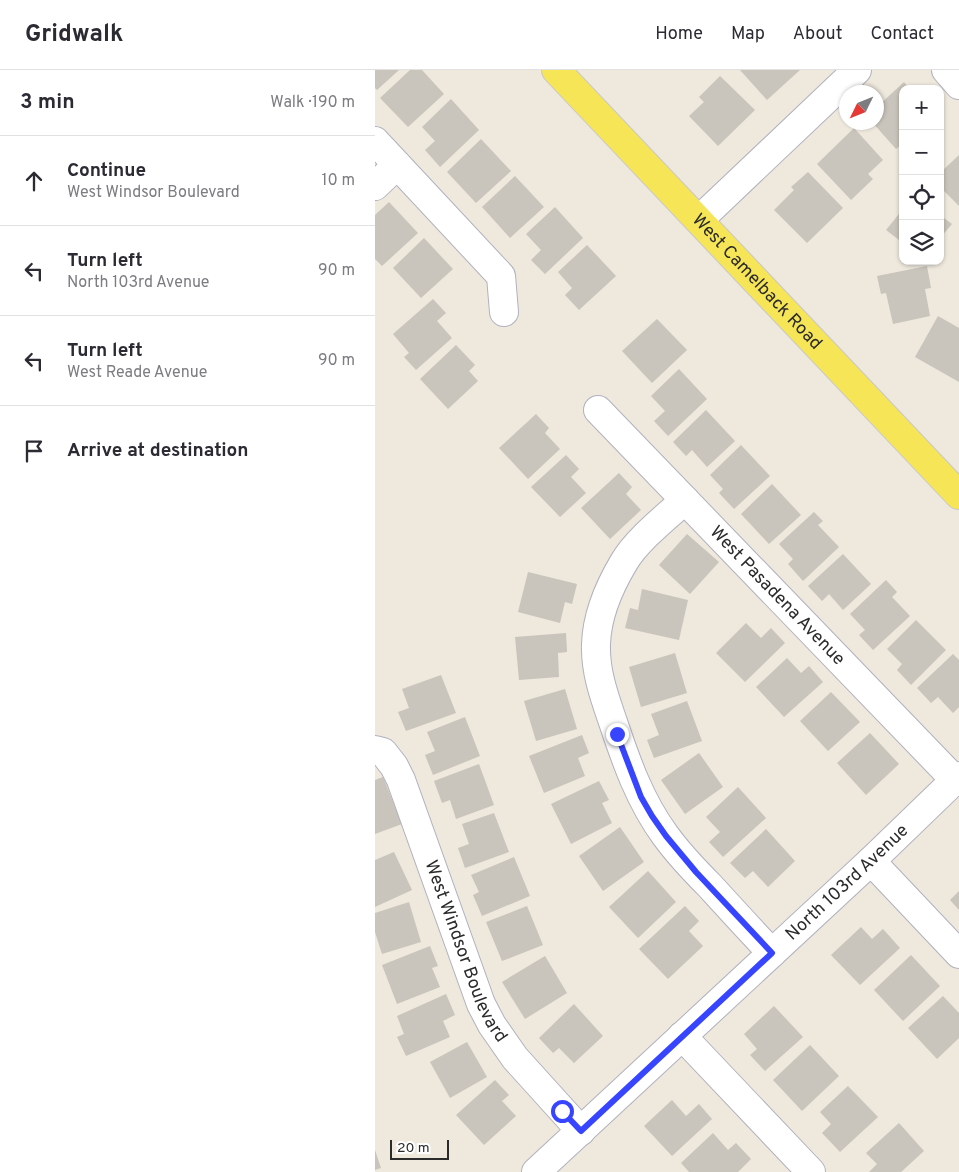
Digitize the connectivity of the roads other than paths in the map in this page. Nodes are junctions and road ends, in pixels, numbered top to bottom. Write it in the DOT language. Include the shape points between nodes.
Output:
graph roads {
  1 [pos="556,70"];
  2 [pos="857,70"];
  3 [pos="946,70"];
  4 [pos="959,85"];
  5 [pos="375,142"];
  6 [pos="397,165"];
  7 [pos="375,186"];
  8 [pos="699,220"];
  9 [pos="503,312"];
  10 [pos="598,410"];
  11 [pos="959,495"];
  12 [pos="685,500"];
  13 [pos="379,751"];
  14 [pos="957,778"];
  15 [pos="871,861"];
  16 [pos="772,953"];
  17 [pos="959,954"];
  18 [pos="683,1036"];
  19 [pos="581,1131"];
  20 [pos="536,1172"];
  21 [pos="811,1172"];
  1 -- 8 [label="main road, West Camelback Road"];
  2 -- 8 [label="street"];
  3 -- 4 [label="street"];
  5 -- 6 [label="street"];
  6 -- 7 [label="street"];
  6 -- 9 [label="street" via="501,276"];
  8 -- 11 [label="main road, West Camelback Road"];
  10 -- 12 [label="street, West Pasadena Avenue"];
  12 -- 14 [label="street, West Pasadena Avenue"];
  12 -- 16 [label="street" via="647,534 617,575 599,617 597,670 635,782 652,816 696,872"];
  13 -- 19 [label="street, West Windsor Boulevard" via="394,766 401,780 481,1004 492,1025 515,1058"];
  14 -- 15 [label="street, North 103rd Avenue"];
  15 -- 16 [label="street, North 103rd Avenue"];
  15 -- 17 [label="street"];
  16 -- 18 [label="street, North 103rd Avenue"];
  18 -- 19 [label="street, North 103rd Avenue"];
  18 -- 21 [label="street"];
  19 -- 20 [label="street, North 103rd Avenue"];
}
